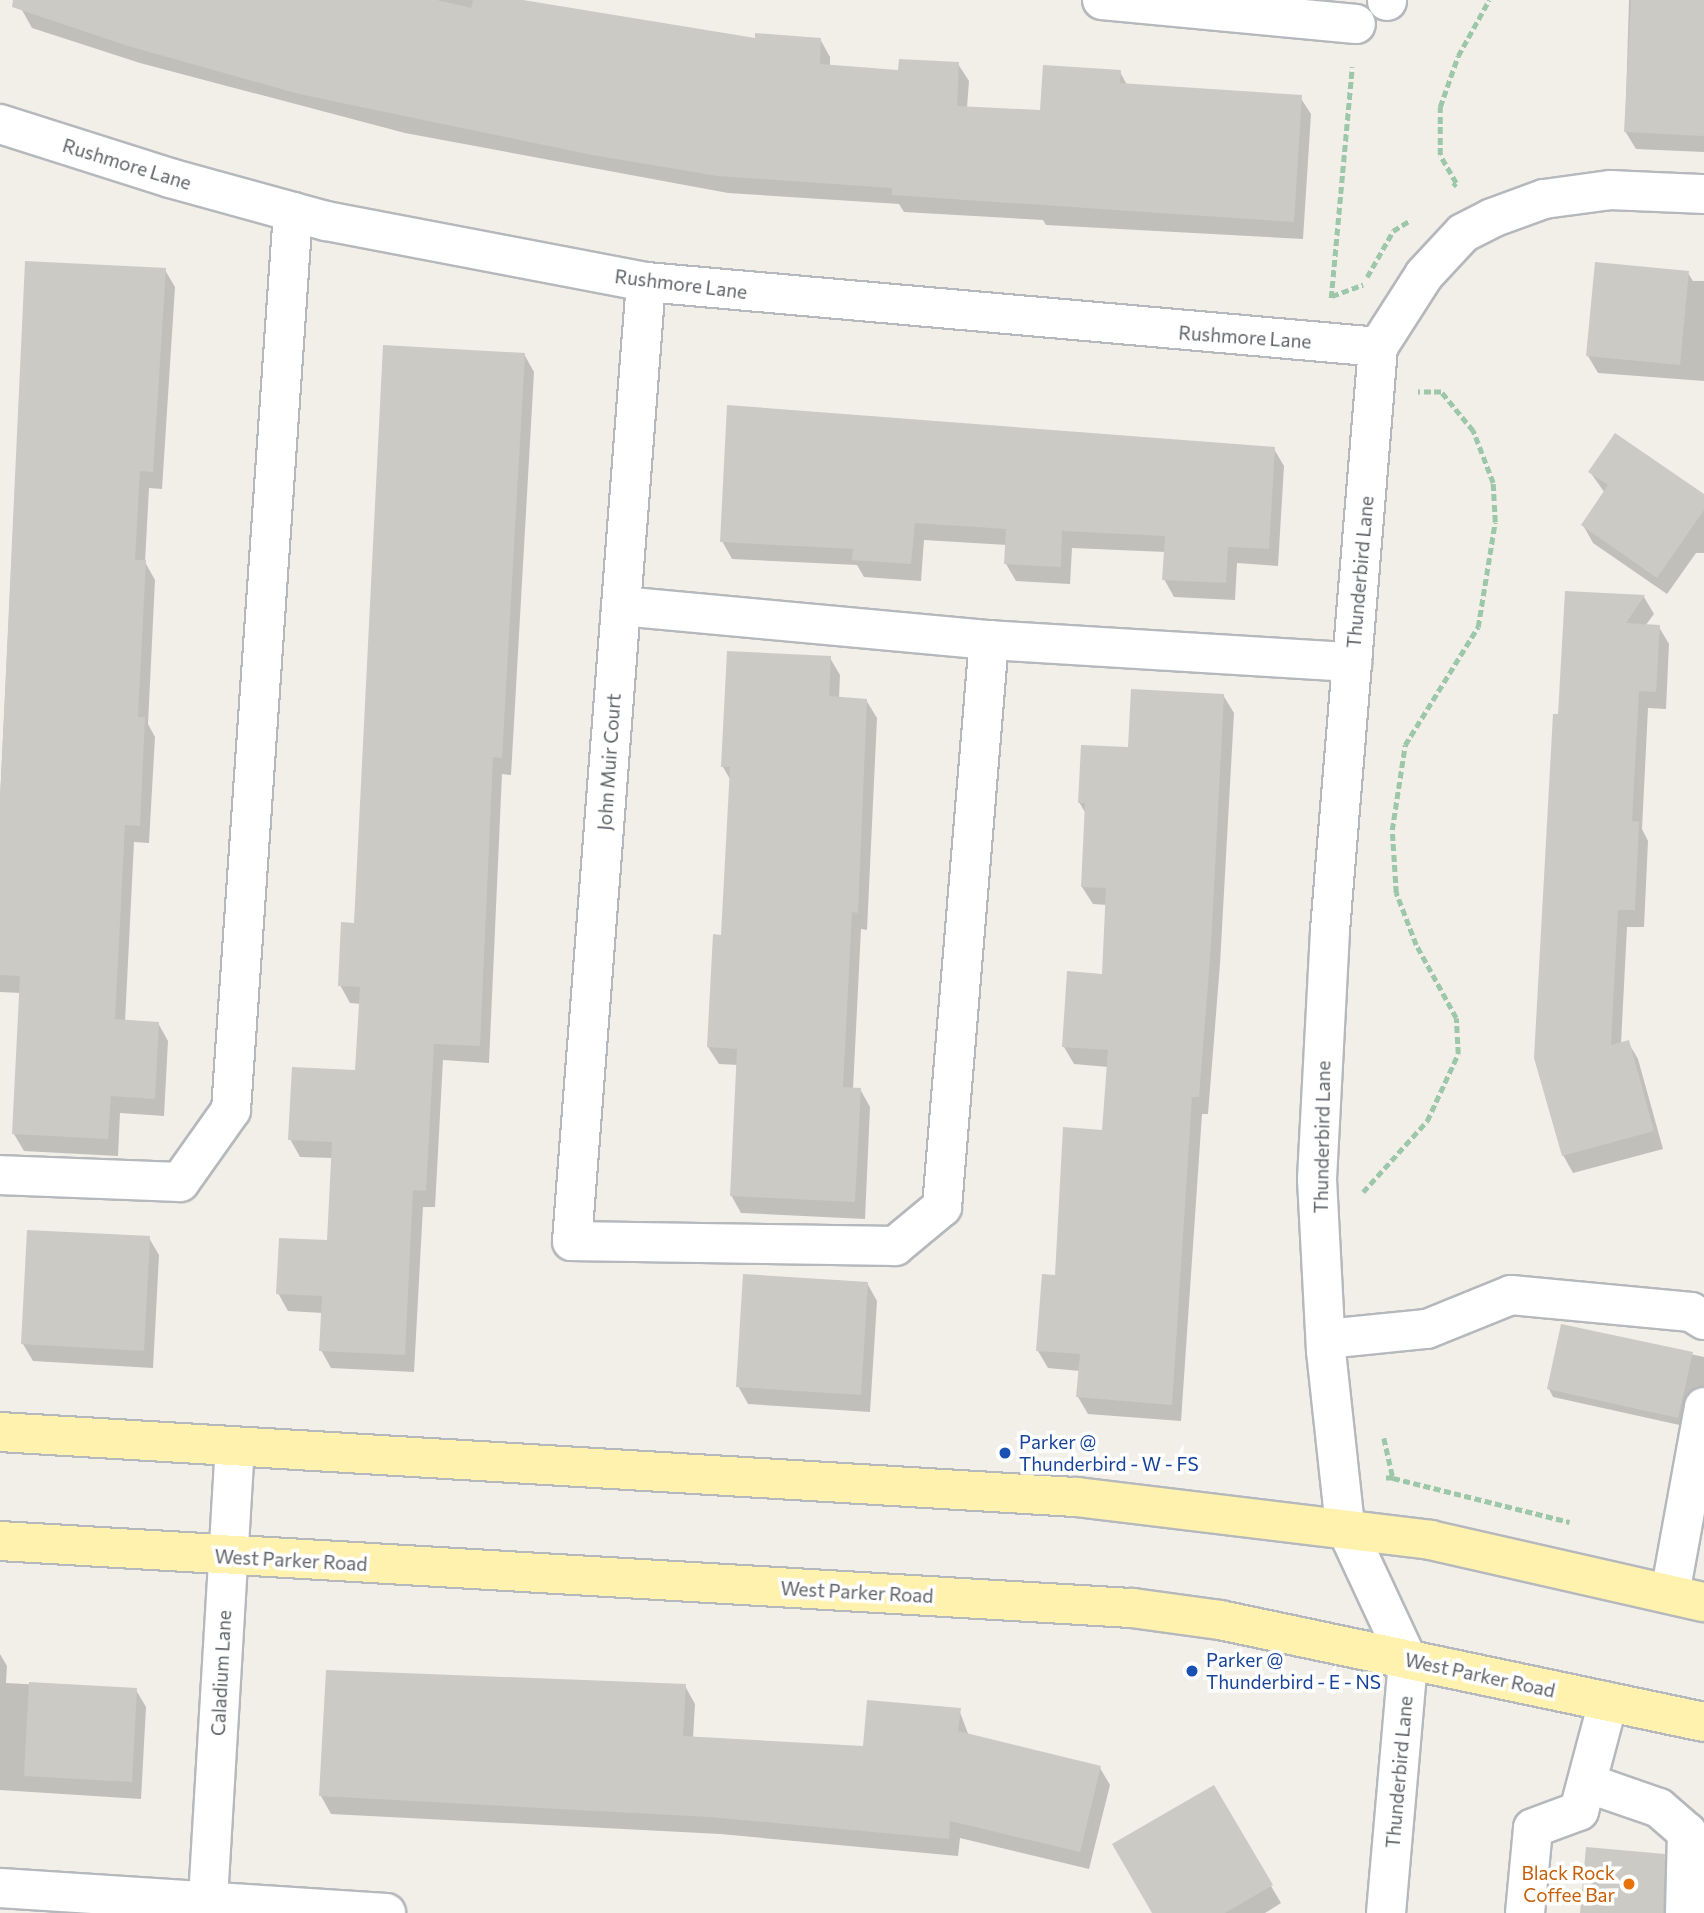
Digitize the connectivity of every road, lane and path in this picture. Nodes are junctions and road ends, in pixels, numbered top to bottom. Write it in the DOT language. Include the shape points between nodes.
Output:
graph roads {
  1 [pos="1102,0"];
  2 [pos="1489,0"];
  3 [pos="1356,24"];
  4 [pos="0,124"];
  5 [pos="1446,193"];
  6 [pos="1704,194"];
  7 [pos="293,212"];
  8 [pos="1418,217"];
  9 [pos="646,282"];
  10 [pos="1378,347"];
  11 [pos="1441,393"];
  12 [pos="621,606"];
  13 [pos="989,640"];
  14 [pos="1352,662"];
  15 [pos="0,1175"];
  16 [pos="1363,1202"];
  17 [pos="1704,1320"];
  18 [pos="1326,1339"];
  19 [pos="1704,1407"];
  20 [pos="1382,1429"];
  21 [pos="0,1432"];
  22 [pos="235,1448"];
  23 [pos="1340,1474"];
  24 [pos="1393,1478"];
  25 [pos="1582,1525"];
  26 [pos="1345,1526"];
  27 [pos="0,1541"];
  28 [pos="228,1557"];
  29 [pos="1687,1598"];
  30 [pos="1408,1661"];
  31 [pos="1608,1702"];
  32 [pos="1704,1722"];
  33 [pos="1587,1783"];
  34 [pos="0,1888"];
  35 [pos="208,1899"];
  36 [pos="386,1913"];
  37 [pos="1386,1913"];
  38 [pos="1525,1913"];
  39 [pos="1685,1913"];
  1 -- 3 [label="street"];
  2 -- 5 [label="path" via="1458,57 1440,107 1440,155 1456,183"];
  3 -- 8 [label="path" via="1331,296 1363,285 1393,231"];
  4 -- 7 [label="street, Rushmore Lane"];
  6 -- 10 [label="street" via="1611,190 1544,199 1492,218 1463,233 1424,275"];
  7 -- 9 [label="street, Rushmore Lane" via="484,254"];
  7 -- 15 [label="street" via="231,1110 180,1182"];
  9 -- 10 [label="street, Rushmore Lane"];
  9 -- 12 [label="street, John Muir Court"];
  10 -- 14 [label="street, Thunderbird Lane"];
  11 -- 16 [label="path" via="1473,431 1488,465 1495,522 1478,627 1405,745 1392,830 1396,893 1416,945 1456,1018 1458,1054 1427,1121 1372,1178"];
  12 -- 13 [label="street"];
  12 -- 13 [label="street, John Muir Court" via="572,1241 895,1246 942,1207"];
  13 -- 14 [label="street"];
  14 -- 18 [label="street, Thunderbird Lane" via="1330,930 1317,1179"];
  17 -- 18 [label="street" via="1691,1312 1511,1295 1427,1329"];
  18 -- 23 [label="street, Thunderbird Lane"];
  19 -- 29 [label="street"];
  20 -- 24 [label="path"];
  21 -- 22 [label="main road"];
  22 -- 26 [label="main road" via="1076,1497"];
  22 -- 28 [label="street, Caladium Lane"];
  23 -- 24 [label="path"];
  23 -- 26 [label="street, Thunderbird Lane"];
  24 -- 25 [label="path"];
  26 -- 29 [label="main road" via="1430,1539"];
  26 -- 30 [label="street, Thunderbird Lane"];
  27 -- 28 [label="main road, West Parker Road"];
  28 -- 30 [label="main road, West Parker Road" via="1132,1608 1220,1620"];
  28 -- 35 [label="street, Caladium Lane"];
  30 -- 31 [label="main road, West Parker Road"];
  30 -- 37 [label="street, Thunderbird Lane"];
  31 -- 32 [label="main road, West Parker Road"];
  31 -- 33 [label="street"];
  33 -- 38 [label="street" via="1579,1811 1533,1828"];
  33 -- 39 [label="street" via="1659,1808 1687,1832"];
  34 -- 35 [label="street"];
  35 -- 36 [label="street"];
}
